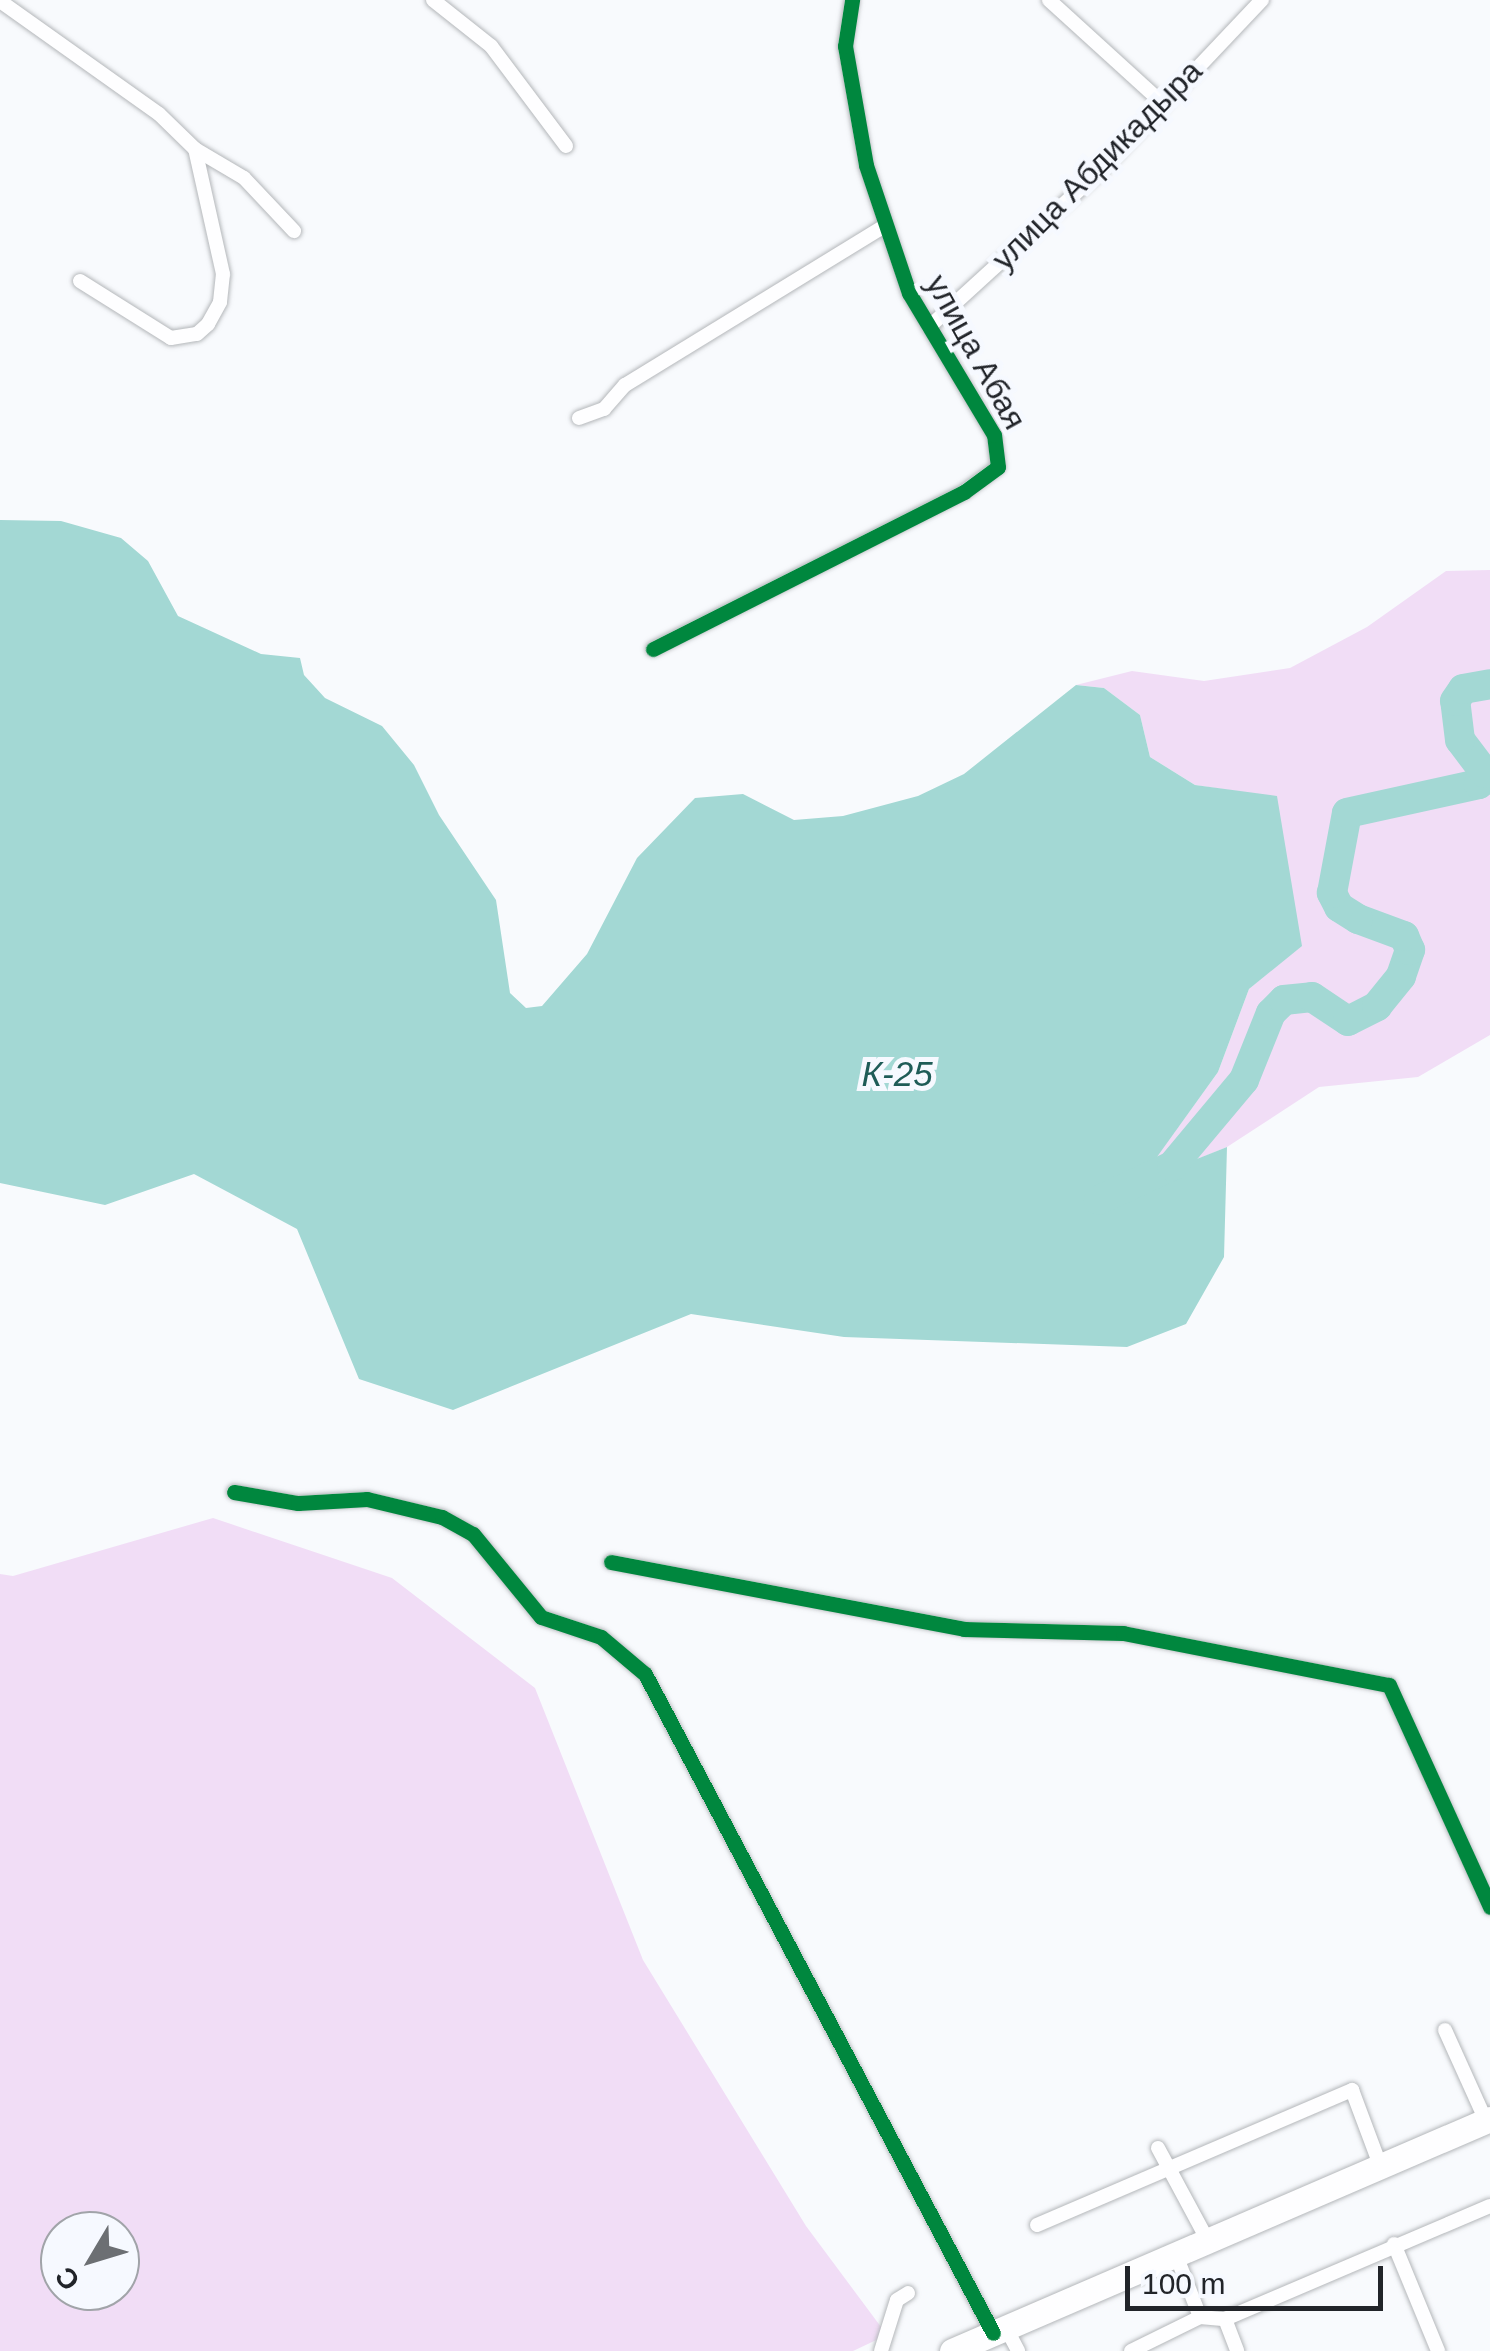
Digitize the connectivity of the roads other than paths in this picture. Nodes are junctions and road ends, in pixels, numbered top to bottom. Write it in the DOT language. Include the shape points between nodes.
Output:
graph roads {
  1 [pos="433,0"];
  2 [pos="852,0"];
  3 [pos="1049,0"];
  4 [pos="1262,0"];
  5 [pos="0,1"];
  6 [pos="1162,103"];
  7 [pos="566,146"];
  8 [pos="194,149"];
  9 [pos="886,225"];
  10 [pos="294,231"];
  11 [pos="80,281"];
  12 [pos="929,327"];
  13 [pos="579,418"];
  14 [pos="653,649"];
  15 [pos="234,1492"];
  16 [pos="611,1562"];
  17 [pos="1490,1907"];
  18 [pos="1446,2030"];
  19 [pos="1488,2120"];
  20 [pos="1158,2148"];
  21 [pos="1380,2165"];
  22 [pos="1168,2167"];
  23 [pos="1490,2206"];
  24 [pos="1038,2224"];
  25 [pos="1208,2240"];
  26 [pos="1394,2244"];
  27 [pos="1176,2255"];
  28 [pos="908,2293"];
  29 [pos="1200,2317"];
  30 [pos="1225,2320"];
  31 [pos="1006,2337"];
  32 [pos="881,2351"];
  33 [pos="952,2351"];
  34 [pos="1131,2351"];
  35 [pos="1237,2351"];
  36 [pos="1438,2351"];
  1 -- 7 [label="street" via="492,46"];
  2 -- 9 [label="street, улица Абая" via="845,46 855,116"];
  3 -- 6 [label="street"];
  4 -- 6 [label="street, улица Абдикадыра"];
  5 -- 8 [label="street" via="159,114"];
  6 -- 12 [label="street, улица Абдикадыра" via="1102,169"];
  8 -- 10 [label="street" via="244,178"];
  8 -- 11 [label="street" via="223,274 208,324 197,334 171,338"];
  9 -- 12 [label="street, улица Абая"];
  9 -- 13 [label="street"];
  12 -- 14 [label="street, улица Абая" via="994,434 1000,454 992,476"];
  15 -- 31 [label="street" via="298,1502 367,1499 442,1517 472,1534 541,1617 601,1637 645,1674"];
  16 -- 17 [label="street" via="964,1629 1123,1632 1389,1684"];
  18 -- 19 [label="street"];
  19 -- 21 [label="highway"];
  20 -- 22 [label="street"];
  21 -- 22 [label="street" via="1352,2090"];
  21 -- 25 [label="highway"];
  22 -- 24 [label="street"];
  22 -- 25 [label="street"];
  23 -- 26 [label="street"];
  25 -- 27 [label="highway"];
  26 -- 30 [label="street"];
  26 -- 36 [label="street"];
  27 -- 29 [label="street"];
  27 -- 31 [label="highway"];
  28 -- 32 [label="street" via="897,2300"];
  29 -- 30 [label="street"];
  29 -- 34 [label="street"];
  30 -- 35 [label="street"];
  31 -- 33 [label="highway"];
}
